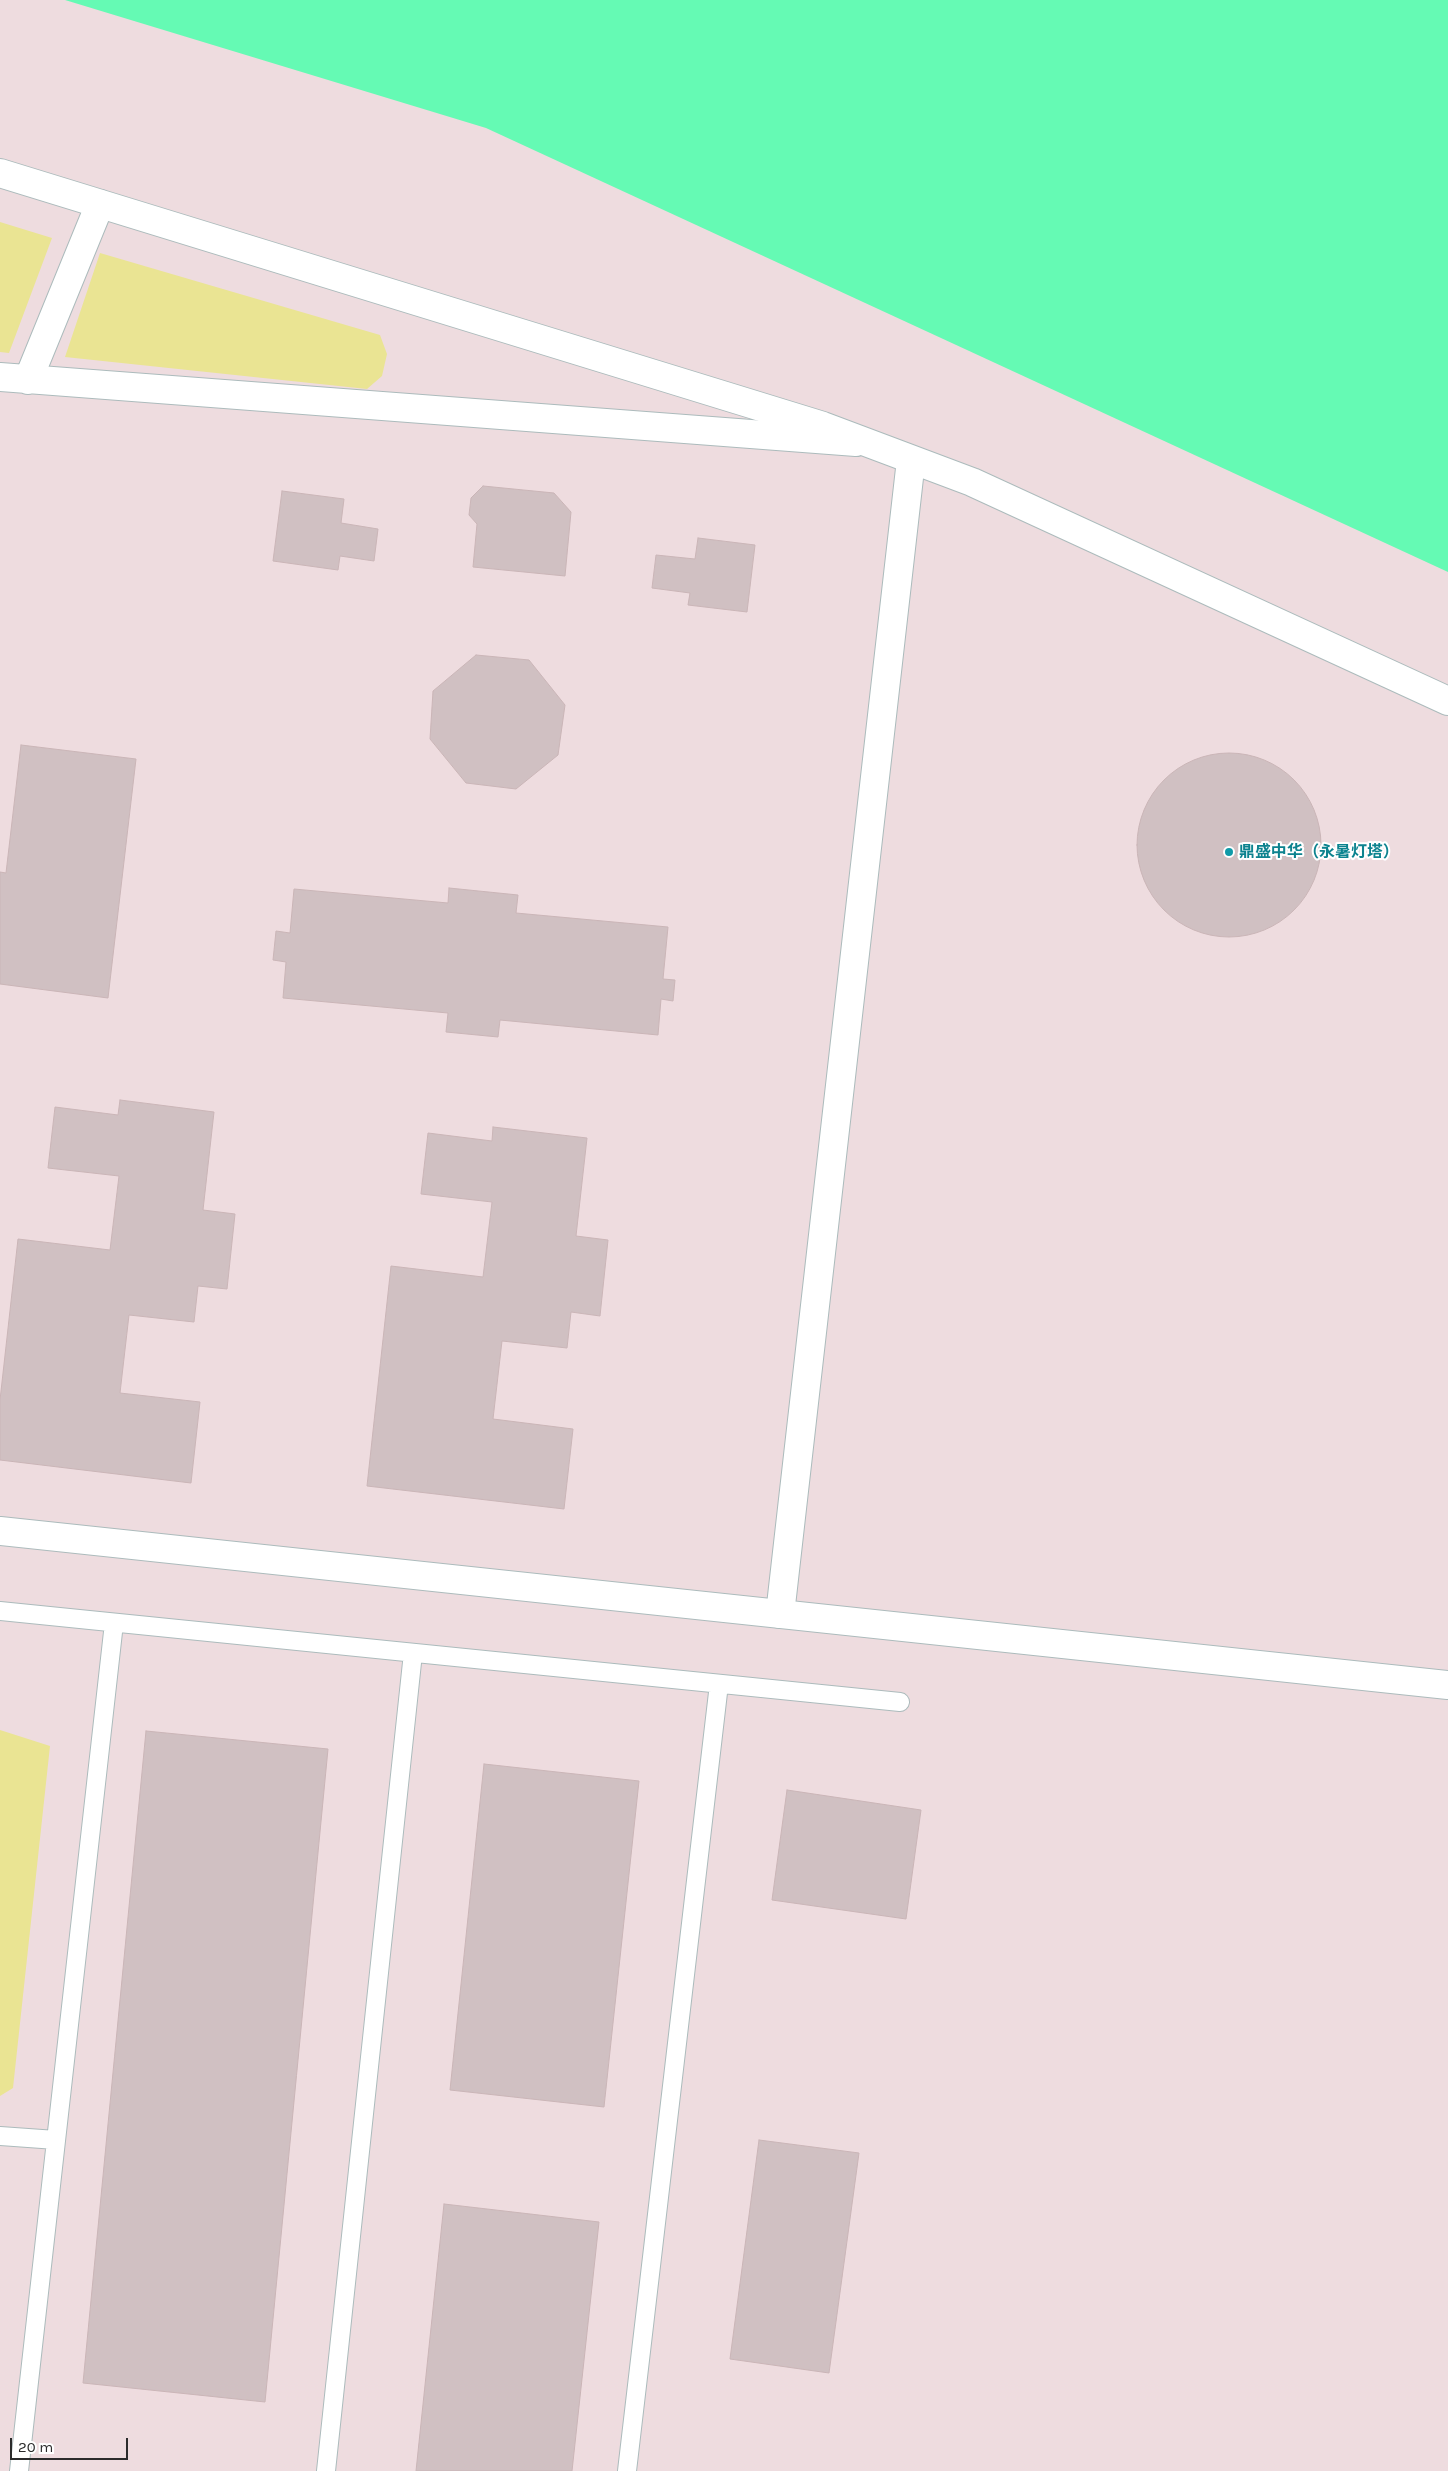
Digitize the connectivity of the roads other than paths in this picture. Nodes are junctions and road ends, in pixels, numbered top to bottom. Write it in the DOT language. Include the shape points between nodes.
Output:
graph roads {
  1 [pos="0,173"];
  2 [pos="100,204"];
  3 [pos="0,377"];
  4 [pos="28,380"];
  5 [pos="866,443"];
  6 [pos="911,460"];
  7 [pos="1448,701"];
  8 [pos="0,1531"];
  9 [pos="0,1611"];
  10 [pos="780,1614"];
  11 [pos="114,1622"];
  12 [pos="413,1653"];
  13 [pos="719,1684"];
  14 [pos="1448,1685"];
  15 [pos="900,1702"];
  16 [pos="0,2136"];
  17 [pos="56,2140"];
  18 [pos="19,2471"];
  19 [pos="326,2471"];
  20 [pos="627,2471"];
  1 -- 2 [label="street"];
  2 -- 4 [label="street"];
  2 -- 5 [label="street" via="813,423"];
  3 -- 4 [label="street"];
  4 -- 5 [label="street"];
  5 -- 6 [label="street"];
  6 -- 7 [label="street" via="972,482"];
  6 -- 10 [label="street"];
  8 -- 10 [label="street"];
  9 -- 11 [label="lane"];
  10 -- 14 [label="street"];
  11 -- 12 [label="lane"];
  11 -- 17 [label="lane"];
  12 -- 13 [label="lane"];
  12 -- 19 [label="lane"];
  13 -- 15 [label="lane"];
  13 -- 20 [label="lane"];
  16 -- 17 [label="lane"];
  17 -- 18 [label="lane"];
}
